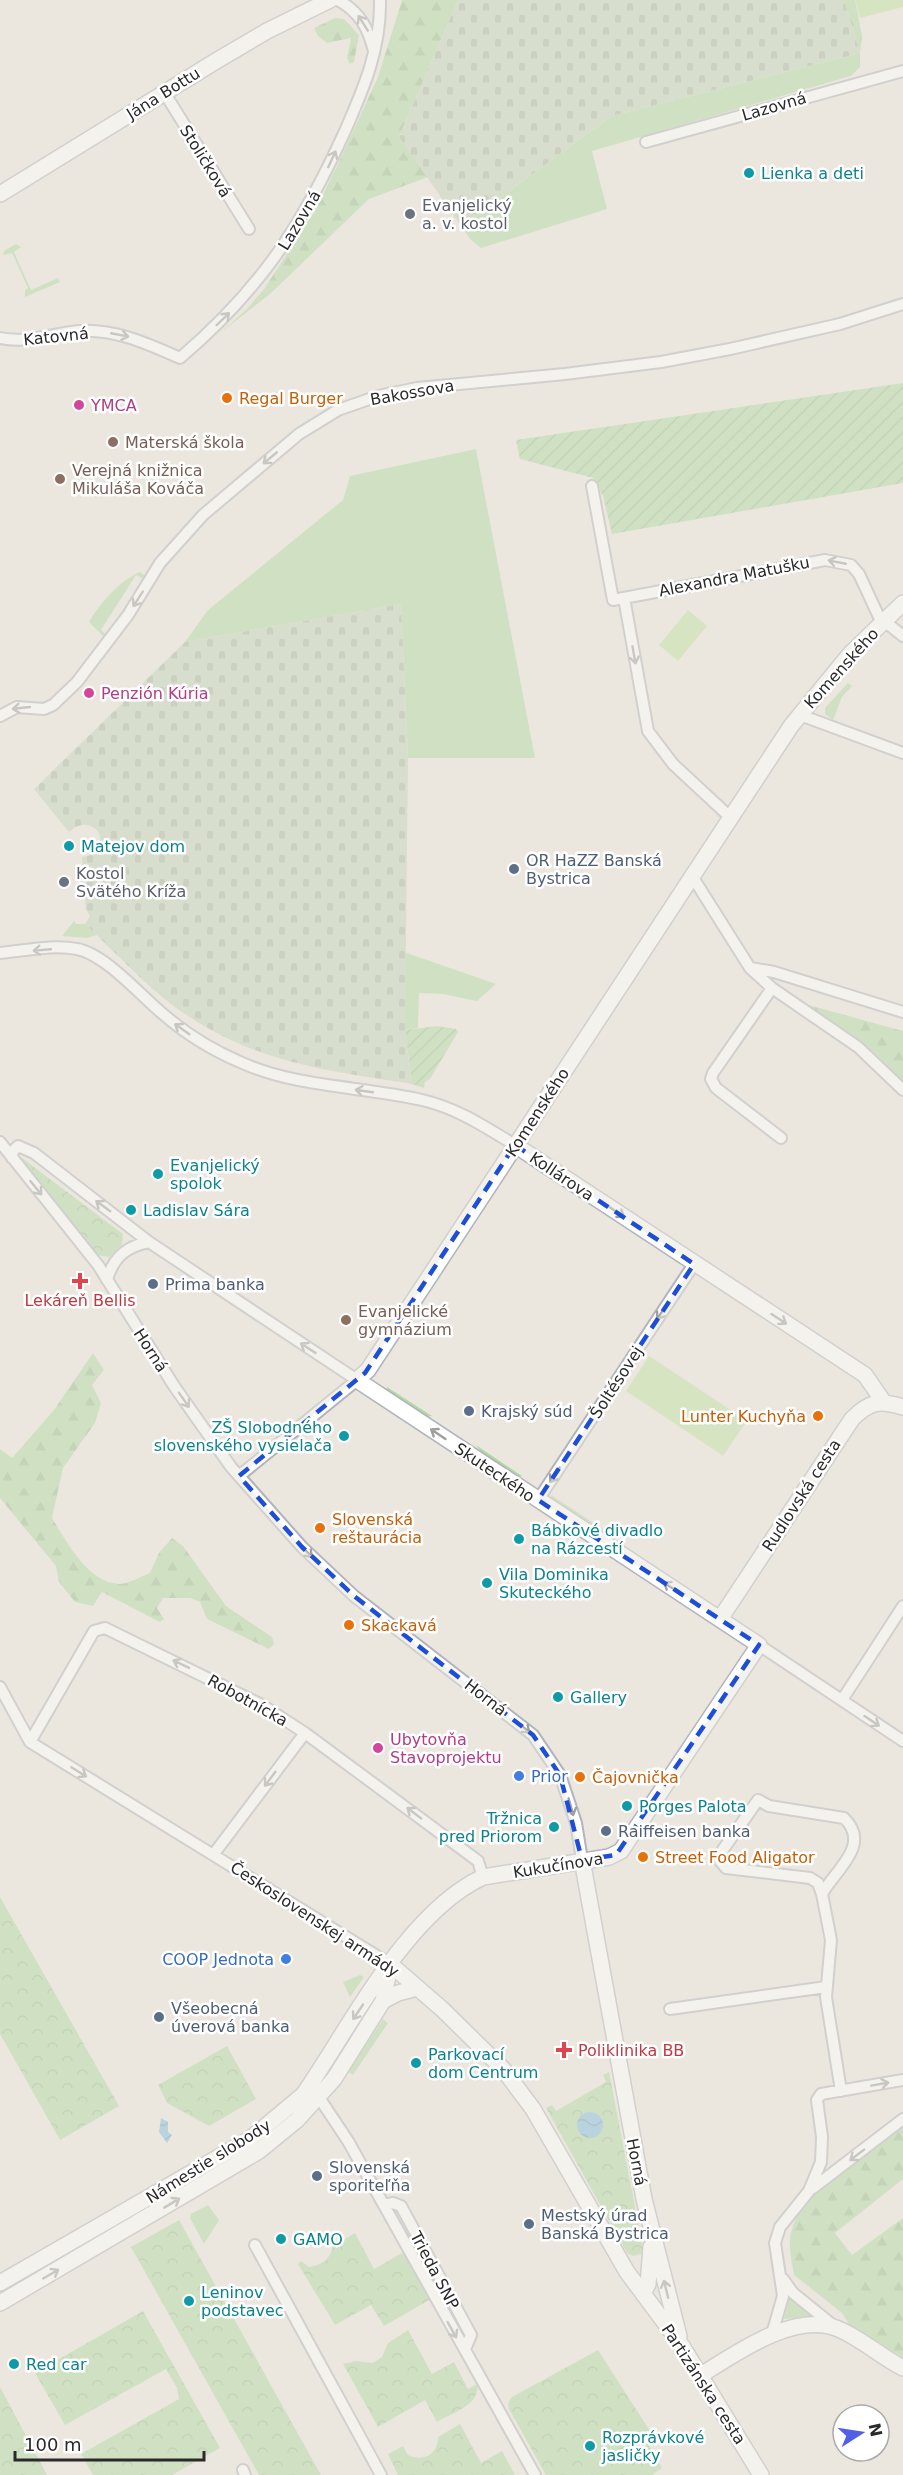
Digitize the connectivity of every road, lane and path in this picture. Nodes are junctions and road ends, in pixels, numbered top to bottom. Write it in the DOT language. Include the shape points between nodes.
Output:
graph roads {
  1 [pos="330,0"];
  2 [pos="338,0"];
  3 [pos="380,0"];
  4 [pos="375,55"];
  5 [pos="903,71"];
  6 [pos="164,93"];
  7 [pos="646,142"];
  8 [pos="0,194"];
  9 [pos="249,230"];
  10 [pos="903,304"];
  11 [pos="0,338"];
  12 [pos="180,358"];
  13 [pos="592,486"];
  14 [pos="624,598"];
  15 [pos="903,603"];
  16 [pos="883,622"];
  17 [pos="903,636"];
  18 [pos="800,715"];
  19 [pos="0,716"];
  20 [pos="903,753"];
  21 [pos="730,817"];
  22 [pos="692,876"];
  23 [pos="0,953"];
  24 [pos="750,968"];
  25 [pos="772,987"];
  26 [pos="903,1012"];
  27 [pos="903,1090"];
  28 [pos="781,1138"];
  29 [pos="0,1142"];
  30 [pos="515,1145"];
  31 [pos="12,1158"];
  32 [pos="149,1242"];
  33 [pos="694,1264"];
  34 [pos="107,1280"];
  35 [pos="357,1380"];
  36 [pos="883,1401"];
  37 [pos="903,1407"];
  38 [pos="239,1476"];
  39 [pos="538,1500"];
  40 [pos="903,1606"];
  41 [pos="720,1619"];
  42 [pos="759,1645"];
  43 [pos="0,1687"];
  44 [pos="842,1701"];
  45 [pos="306,1733"];
  46 [pos="903,1741"];
  47 [pos="30,1742"];
  48 [pos="213,1855"];
  49 [pos="582,1860"];
  50 [pos="483,1877"];
  51 [pos="822,1894"];
  52 [pos="390,1964"];
  53 [pos="826,1987"];
  54 [pos="417,1988"];
  55 [pos="383,2001"];
  56 [pos="670,2009"];
  57 [pos="903,2080"];
  58 [pos="315,2090"];
  59 [pos="841,2091"];
  60 [pos="903,2119"];
  61 [pos="809,2191"];
  62 [pos="650,2225"];
  63 [pos="255,2245"];
  64 [pos="782,2278"];
  65 [pos="0,2283"];
  66 [pos="643,2294"];
  67 [pos="0,2303"];
  68 [pos="835,2327"];
  69 [pos="772,2334"];
  70 [pos="682,2346"];
  71 [pos="903,2368"];
  72 [pos="700,2375"];
  73 [pos="381,2475"];
  74 [pos="535,2475"];
  75 [pos="762,2475"];
  1 -- 6 [label="street, Jána Bottu" via="267,31"];
  4 -- 2 [label="street, one-way" via="364,22"];
  3 -- 4 [label="street, Lazovná"];
  12 -- 4 [label="street, Lazovná, one-way" via="242,301 291,236 337,149"];
  5 -- 7 [label="street, Lazovná"];
  6 -- 8 [label="street, Jána Bottu"];
  6 -- 9 [label="street, Stoličková"];
  10 -- 19 [label="street, Bakossova, one-way" via="780,339 661,362 397,391 358,402 316,422 184,535 159,563 128,615 77,682 53,705 44,709 17,707"];
  11 -- 12 [label="street, Katovná, one-way" via="26,340 92,331 136,339"];
  13 -- 14 [label="street" via="613,600"];
  16 -- 14 [label="street, Alexandra Matušku, one-way" via="851,565 825,560"];
  14 -- 21 [label="street, one-way" via="648,731 670,761"];
  15 -- 16 [label="street, Komenského"];
  16 -- 17 [label="street, Komenského"];
  16 -- 18 [label="street, Komenského" via="850,654"];
  18 -- 20 [label="street, Komenského"];
  18 -- 21 [label="street, Komenského"];
  21 -- 22 [label="street, Komenského"];
  22 -- 24 [label="street"];
  22 -- 30 [label="street, Komenského"];
  30 -- 23 [label="street, Kollárova, one-way" via="468,1116 422,1100 303,1081 240,1062 184,1030 84,951 63,948"];
  24 -- 25 [label="street"];
  24 -- 26 [label="street"];
  25 -- 27 [label="street" via="858,1047"];
  25 -- 28 [label="street" via="711,1079 716,1088"];
  29 -- 31 [label="street, Horná"];
  30 -- 33 [label="street, Kollárova, one-way"];
  30 -- 35 [label="street, Komenského" via="368,1370"];
  32 -- 31 [label="street, one-way" via="34,1153 18,1146"];
  31 -- 34 [label="street, Horná, one-way"];
  32 -- 34 [label="street" via="126,1250 110,1267"];
  35 -- 32 [label="street, Skuteckého, one-way"];
  33 -- 36 [label="street, Kollárova, one-way" via="865,1375"];
  33 -- 39 [label="street, Šoltésovej, one-way"];
  34 -- 38 [label="street, Horná, one-way" via="174,1386"];
  35 -- 38 [label="street, Komenského"];
  39 -- 35 [label="street, Skuteckého, one-way"];
  36 -- 37 [label="street"];
  36 -- 41 [label="street, Rudlovská cesta" via="866,1407 852,1419"];
  38 -- 49 [label="street, Horná, one-way" via="302,1547 354,1596 532,1735 550,1756 564,1785"];
  41 -- 39 [label="street, Skuteckého, one-way"];
  40 -- 44 [label="street"];
  41 -- 42 [label="street, Skuteckého"];
  42 -- 44 [label="street, Skuteckého"];
  42 -- 49 [label="street, Kukučínova" via="621,1851 609,1857"];
  43 -- 47 [label="street, Československej armády"];
  44 -- 46 [label="street, Skuteckého, one-way"];
  45 -- 47 [label="street, Robotnícka, one-way" via="262,1704 105,1628 94,1631"];
  45 -- 48 [label="street, one-way"];
  50 -- 45 [label="street, Robotnícka, one-way" via="478,1861"];
  47 -- 48 [label="street, Československej armády, one-way"];
  48 -- 52 [label="street, Československej armády"];
  49 -- 50 [label="street, Kukučínova"];
  49 -- 62 [label="street, Horná"];
  50 -- 52 [label="street, Kukučínova" via="465,1886 441,1907 403,1943"];
  51 -- 51 [label="street" via="818,1883 810,1878 726,1868 720,1861 722,1851 758,1800 769,1806 844,1818 850,1824 855,1842 853,1852"];
  51 -- 53 [label="street" via="832,1948"];
  52 -- 54 [label="street, Československej armády"];
  52 -- 55 [label="street, Námestie slobody"];
  52 -- 58 [label="street, Námestie slobody, one-way"];
  53 -- 56 [label="street"];
  53 -- 59 [label="street"];
  54 -- 55 [label="street"];
  54 -- 66 [label="street, Československej armády" via="503,2069 527,2100"];
  55 -- 58 [label="street, Námestie slobody" via="334,2079"];
  59 -- 57 [label="street, one-way"];
  58 -- 65 [label="street, Námestie slobody" via="250,2139"];
  67 -- 58 [label="street, Námestie slobody, one-way" via="259,2151 297,2120"];
  58 -- 74 [label="street, Trieda SNP" via="384,2205 401,2206 471,2335 465,2349"];
  59 -- 61 [label="street" via="821,2094 816,2100 822,2156"];
  60 -- 61 [label="street, one-way"];
  61 -- 64 [label="street" via="780,2228 775,2243"];
  62 -- 66 [label="street, Horná" via="652,2261"];
  70 -- 62 [label="street, Horná, one-way"];
  63 -- 73 [label="street"];
  64 -- 68 [label="street" via="793,2293"];
  64 -- 69 [label="street" via="782,2308"];
  66 -- 70 [label="street, Partizánska cesta"];
  68 -- 69 [label="street" via="802,2326"];
  68 -- 71 [label="street"];
  69 -- 72 [label="street"];
  70 -- 72 [label="street, Partizánska cesta"];
  72 -- 75 [label="street, Partizánska cesta"];
}
